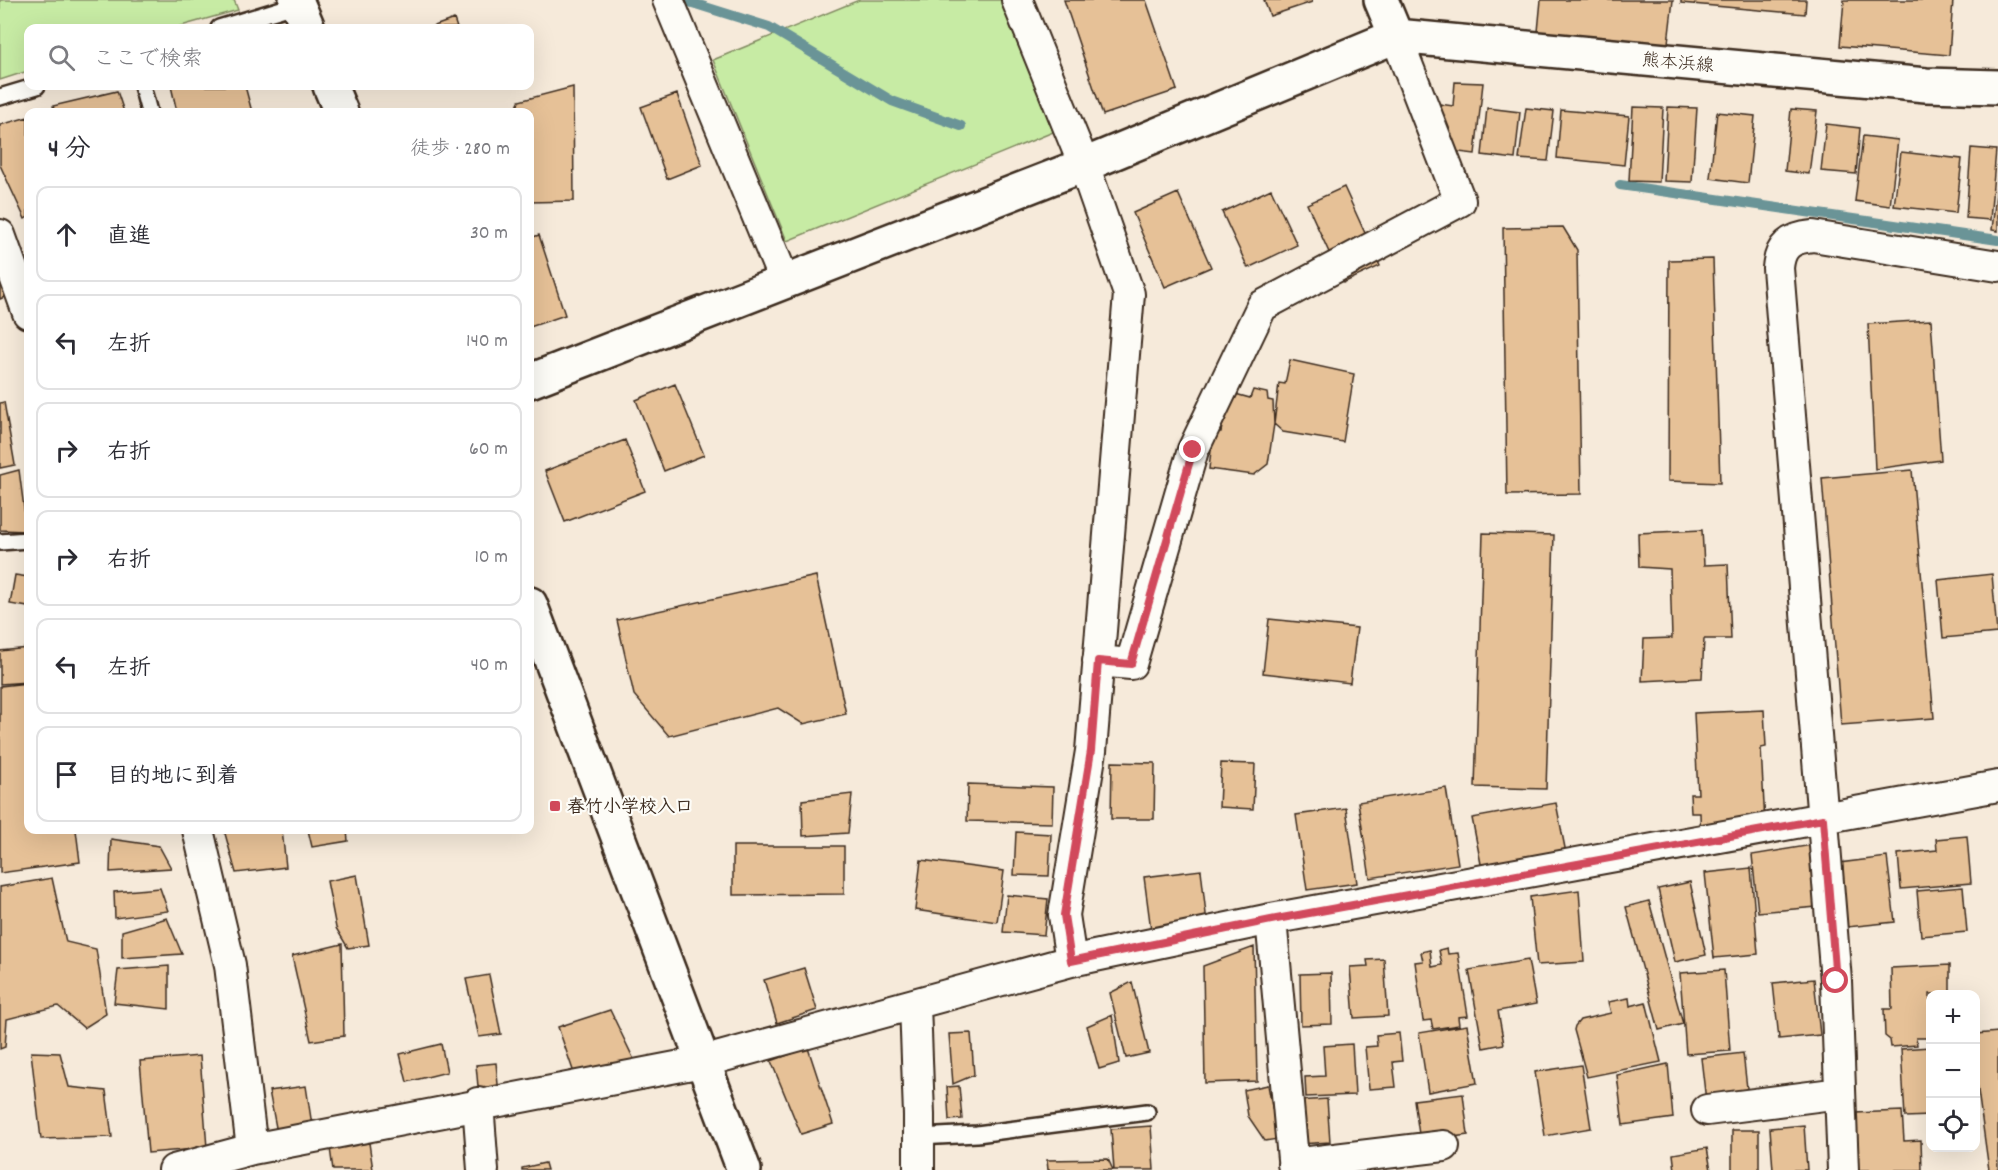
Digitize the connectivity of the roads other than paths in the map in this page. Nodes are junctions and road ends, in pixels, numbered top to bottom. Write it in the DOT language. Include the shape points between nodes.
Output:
graph roads {
  1 [pos="1017,0"];
  2 [pos="1381,0"];
  3 [pos="301,11"];
  4 [pos="672,11"];
  5 [pos="238,24"];
  6 [pos="1396,36"];
  7 [pos="1998,87"];
  8 [pos="24,90"];
  9 [pos="143,90"];
  10 [pos="332,90"];
  11 [pos="0,97"];
  12 [pos="148,108"];
  13 [pos="339,108"];
  14 [pos="1084,165"];
  15 [pos="0,235"];
  16 [pos="1998,266"];
  17 [pos="784,280"];
  18 [pos="24,302"];
  19 [pos="534,379"];
  20 [pos="24,540"];
  21 [pos="0,542"];
  22 [pos="534,615"];
  23 [pos="1098,661"];
  24 [pos="1998,786"];
  25 [pos="1823,819"];
  26 [pos="199,834"];
  27 [pos="1271,920"];
  28 [pos="1071,961"];
  29 [pos="915,1004"];
  30 [pos="702,1062"];
  31 [pos="1840,1093"];
  32 [pos="478,1104"];
  33 [pos="1707,1110"];
  34 [pos="1147,1112"];
  35 [pos="919,1137"];
  36 [pos="1444,1146"];
  37 [pos="252,1149"];
  38 [pos="1294,1167"];
  39 [pos="174,1170"];
  40 [pos="483,1170"];
  41 [pos="744,1170"];
  42 [pos="919,1170"];
  43 [pos="1843,1170"];
  1 -- 14 [label="street"];
  2 -- 6 [label="street"];
  3 -- 5 [label="lane"];
  4 -- 17 [label="street"];
  6 -- 7 [label="street, 熊本浜線" via="1926,85"];
  6 -- 14 [label="street"];
  6 -- 23 [label="street" via="1460,201 1262,306 1193,450 1131,664"];
  8 -- 11 [label="lane"];
  9 -- 12 [label="lane"];
  10 -- 13 [label="street"];
  14 -- 17 [label="street"];
  14 -- 23 [label="street" via="1129,294"];
  15 -- 18 [label="street"];
  16 -- 25 [label="street" via="1813,236 1792,240 1779,257"];
  17 -- 19 [label="street"];
  20 -- 21 [label="lane"];
  22 -- 30 [label="street"];
  23 -- 28 [label="street" via="1091,751 1064,915"];
  24 -- 25 [label="street"];
  25 -- 27 [label="street"];
  25 -- 31 [label="street"];
  26 -- 37 [label="street" via="230,965"];
  27 -- 28 [label="street"];
  27 -- 38 [label="street"];
  28 -- 29 [label="street"];
  29 -- 30 [label="street"];
  29 -- 35 [label="street"];
  30 -- 32 [label="street"];
  30 -- 41 [label="street"];
  31 -- 33 [label="street"];
  31 -- 43 [label="street"];
  32 -- 37 [label="street"];
  32 -- 40 [label="street"];
  34 -- 35 [label="lane" via="977,1134"];
  35 -- 42 [label="street"];
  36 -- 38 [label="street"];
  37 -- 39 [label="street"];
}
